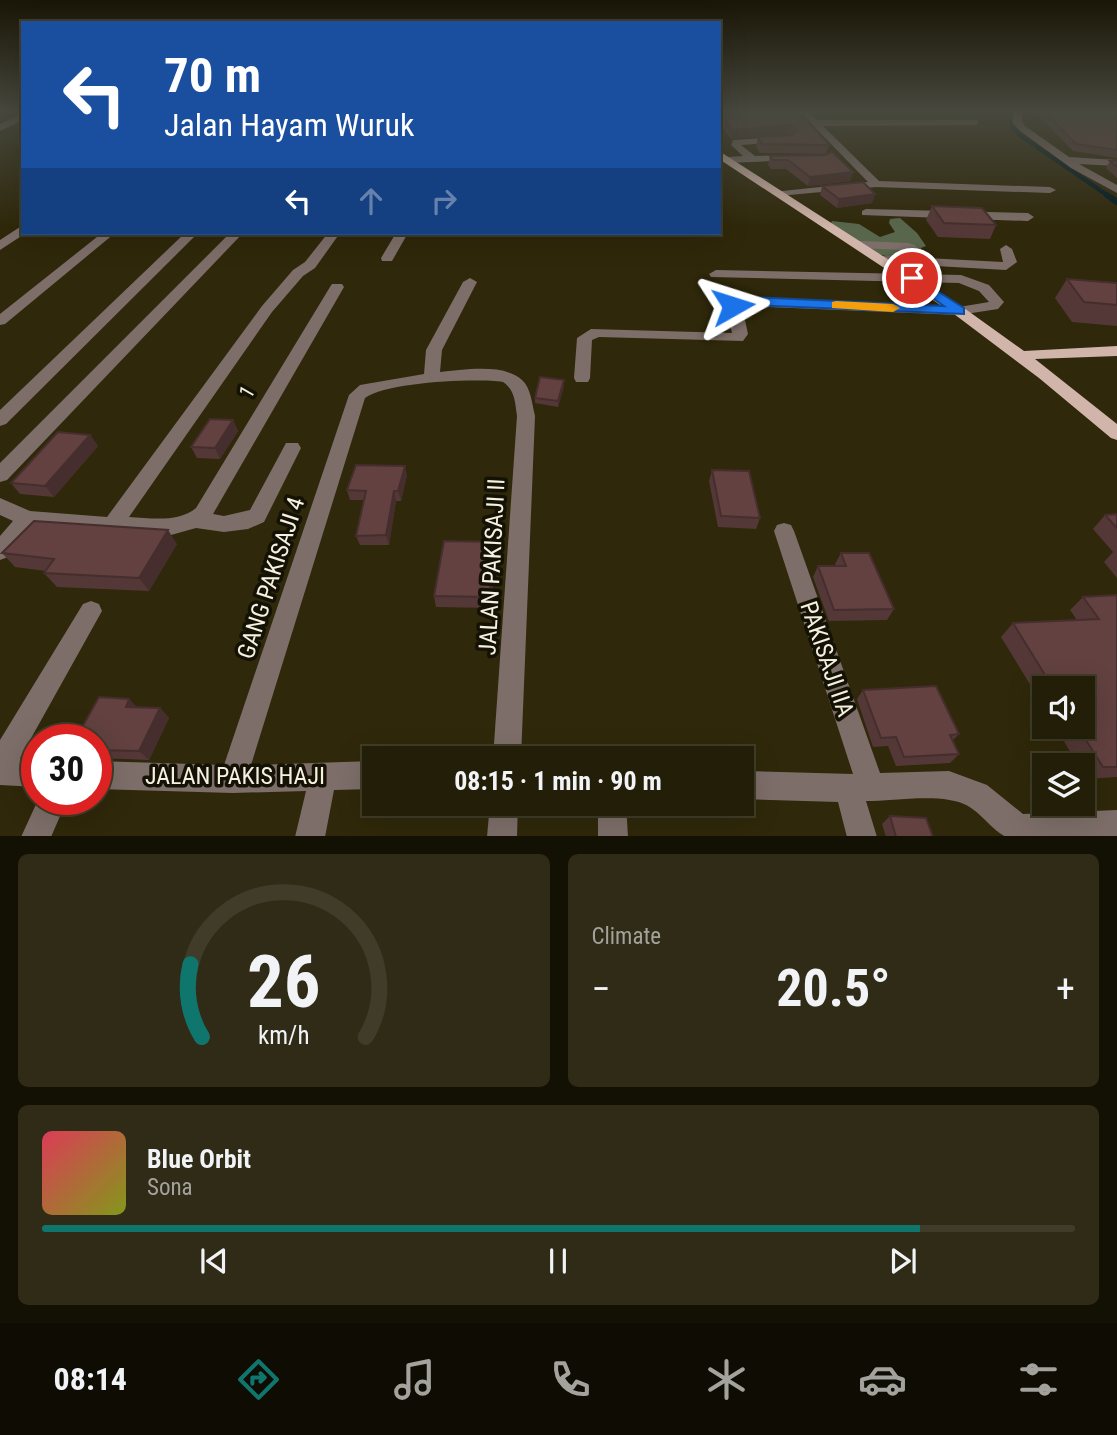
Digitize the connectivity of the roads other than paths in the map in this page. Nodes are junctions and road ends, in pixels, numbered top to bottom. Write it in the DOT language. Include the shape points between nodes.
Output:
graph roads {
  1 [pos="742,150"];
  2 [pos="796,150"];
  3 [pos="842,150"];
  4 [pos="1053,150"];
  5 [pos="723,157"];
  6 [pos="752,159"];
  7 [pos="1065,159"];
  8 [pos="1117,163"];
  9 [pos="876,184"];
  10 [pos="1050,190"];
  11 [pos="1117,190"];
  12 [pos="782,194"];
  13 [pos="866,213"];
  14 [pos="1028,217"];
  15 [pos="21,230"];
  16 [pos="107,235"];
  17 [pos="190,235"];
  18 [pos="235,235"];
  19 [pos="332,235"];
  20 [pos="401,235"];
  21 [pos="861,245"];
  22 [pos="0,246"];
  23 [pos="1006,249"];
  24 [pos="387,258"];
  25 [pos="883,259"];
  26 [pos="923,262"];
  27 [pos="716,274"];
  28 [pos="912,278"];
  29 [pos="470,282"];
  30 [pos="337,287"];
  31 [pos="959,311"];
  32 [pos="0,321"];
  33 [pos="1117,351"];
  34 [pos="1020,356"];
  35 [pos="432,377"];
  36 [pos="582,378"];
  37 [pos="0,420"];
  38 [pos="1117,435"];
  39 [pos="292,448"];
  40 [pos="0,475"];
  41 [pos="0,506"];
  42 [pos="26,519"];
  43 [pos="196,520"];
  44 [pos="114,523"];
  45 [pos="784,531"];
  46 [pos="0,551"];
  47 [pos="90,611"];
  48 [pos="508,746"];
  49 [pos="0,768"];
  50 [pos="21,771"];
  51 [pos="112,775"];
  52 [pos="362,775"];
  53 [pos="323,776"];
  54 [pos="233,779"];
  55 [pos="754,785"];
  56 [pos="859,788"];
  57 [pos="46,815"];
  58 [pos="504,816"];
  59 [pos="612,816"];
  60 [pos="1117,824"];
  61 [pos="35,836"];
  62 [pos="310,836"];
  63 [pos="502,836"];
  64 [pos="613,836"];
  65 [pos="862,836"];
  1 -- 6 [label="street"];
  2 -- 6 [label="street" via="803,158"];
  3 -- 9 [label="street"];
  4 -- 7 [label="street"];
  5 -- 6 [label="street"];
  5 -- 12 [label="main road"];
  7 -- 8 [label="street"];
  7 -- 11 [label="street"];
  9 -- 10 [label="street"];
  9 -- 12 [label="street"];
  12 -- 21 [label="main road"];
  13 -- 14 [label="street"];
  15 -- 22 [label="street"];
  16 -- 32 [label="street"];
  17 -- 37 [label="street"];
  18 -- 40 [label="street"];
  19 -- 44 [label="street" via="267,309"];
  20 -- 24 [label="street"];
  21 -- 25 [label="main road"];
  21 -- 26 [label="street" via="904,246"];
  23 -- 26 [label="street" via="1010,262 1006,265"];
  25 -- 26 [label="street"];
  25 -- 28 [label="main road"];
  27 -- 28 [label="street"];
  28 -- 31 [label="main road"];
  28 -- 31 [label="street" via="961,279 984,288 997,302"];
  29 -- 35 [label="street" via="434,350"];
  30 -- 43 [label="street, 1"];
  31 -- 34 [label="main road"];
  31 -- 36 [label="street" via="739,302 733,306 740,334 731,340 596,332 585,338"];
  33 -- 34 [label="main road"];
  34 -- 38 [label="main road"];
  35 -- 48 [label="street, JALAN PAKISAJI II" via="492,376 516,382 526,416"];
  35 -- 54 [label="street, GANG PAKISAJI 4" via="359,392"];
  39 -- 43 [label="street" via="257,516 224,524"];
  41 -- 42 [label="street"];
  42 -- 44 [label="street"];
  42 -- 46 [label="street"];
  43 -- 44 [label="street" via="171,527"];
  45 -- 56 [label="street, PAKISAJI IIA"];
  47 -- 49 [label="street"];
  49 -- 50 [label="street"];
  51 -- 54 [label="street, JALAN PAKIS HAJI"];
  52 -- 53 [label="street, JALAN PAKIS HAJI"];
  53 -- 54 [label="street, JALAN PAKIS HAJI"];
  53 -- 62 [label="street"];
  55 -- 56 [label="street"];
  56 -- 60 [label="street" via="961,788 1022,829"];
  56 -- 65 [label="street, PAKISAJI IIA"];
  57 -- 61 [label="street"];
  58 -- 63 [label="street"];
  59 -- 64 [label="street"];
}
